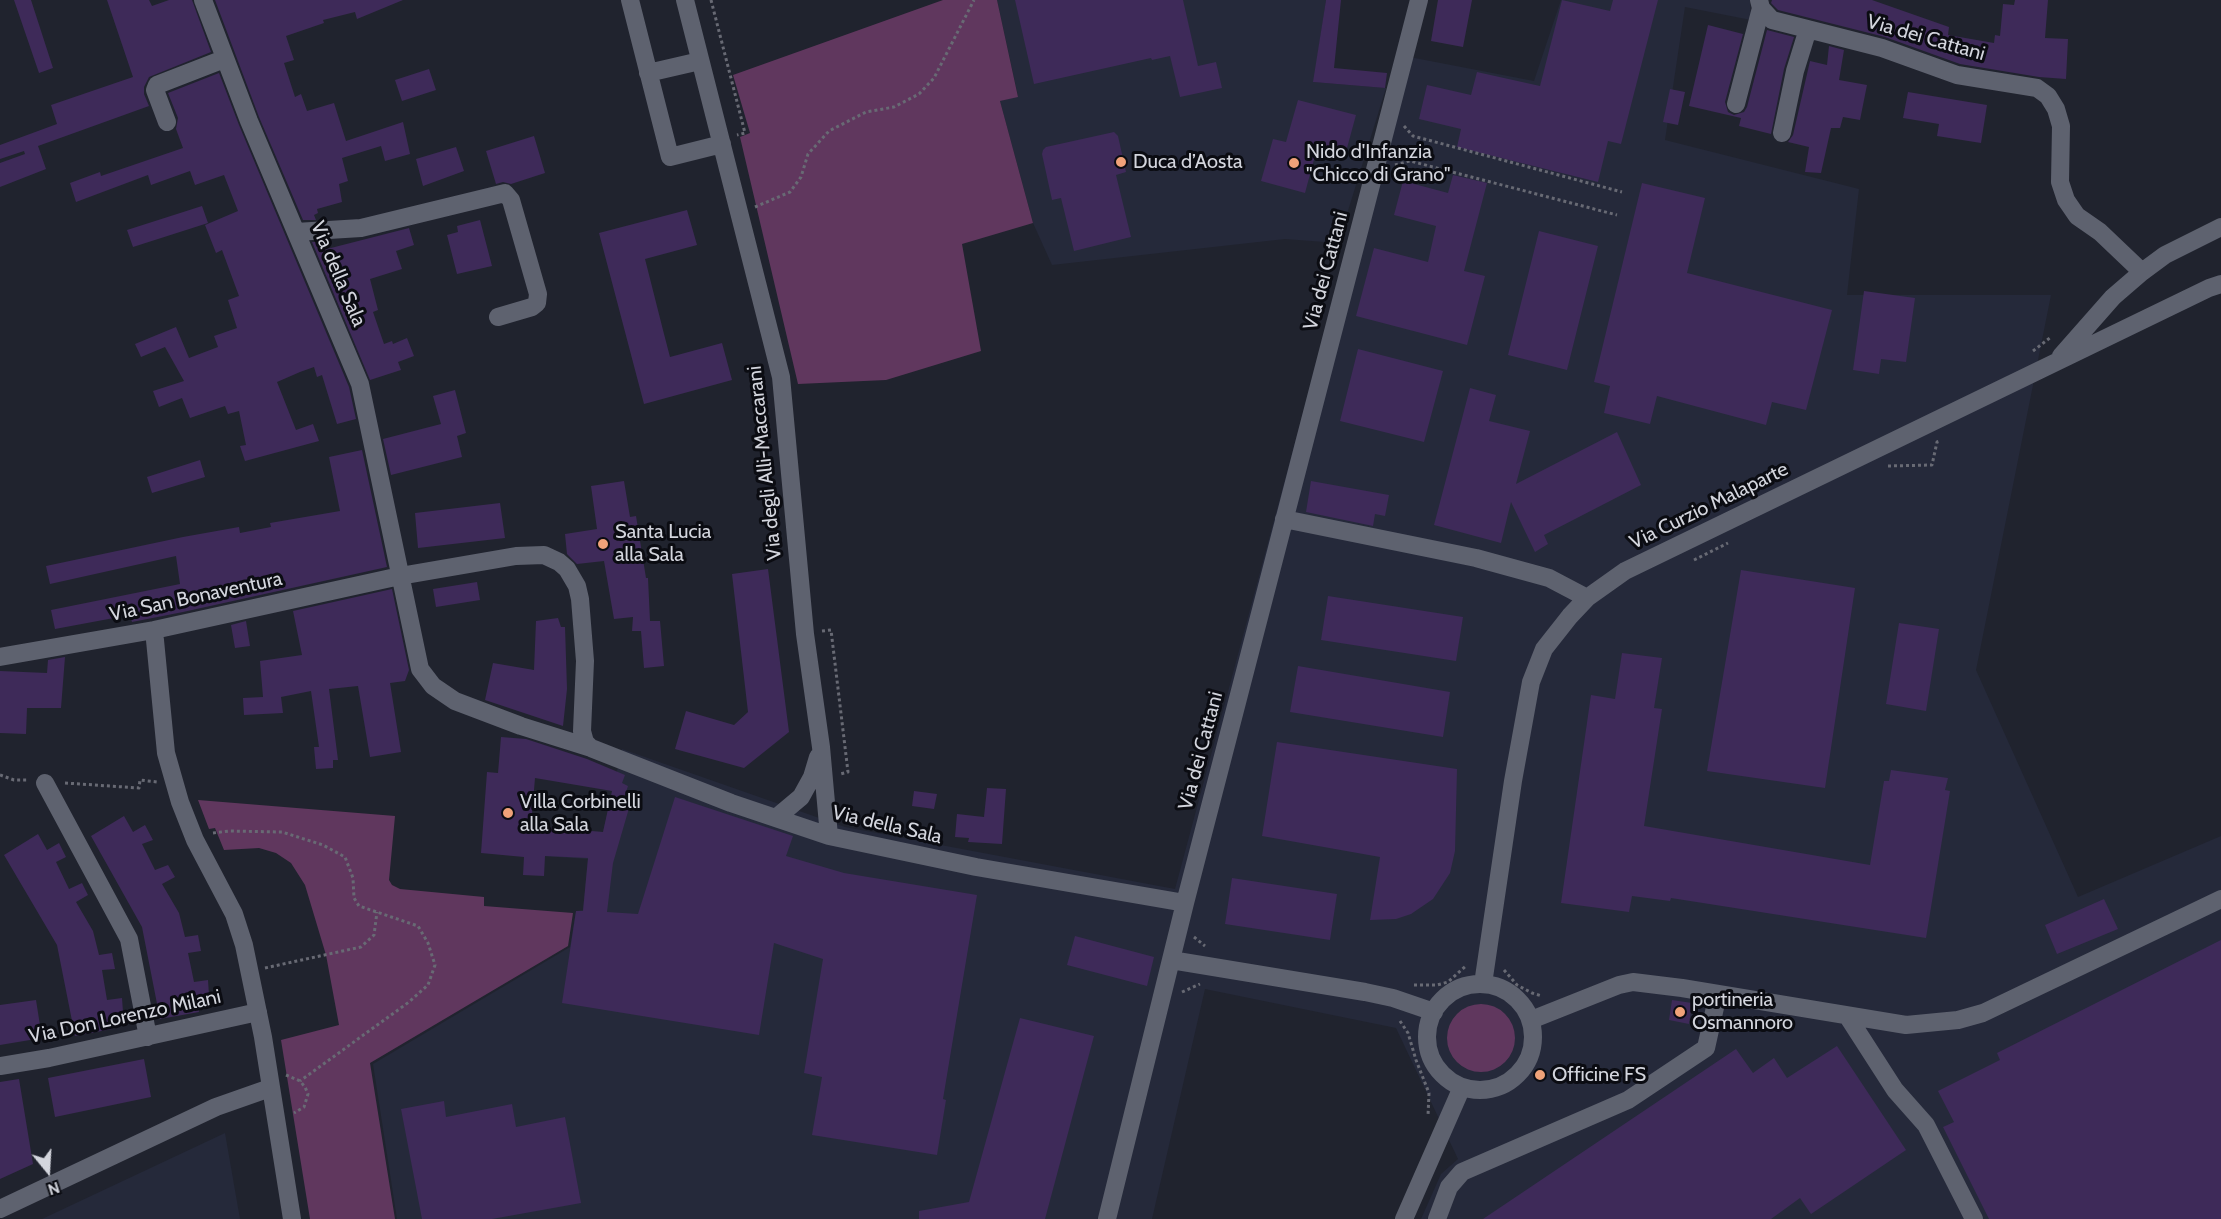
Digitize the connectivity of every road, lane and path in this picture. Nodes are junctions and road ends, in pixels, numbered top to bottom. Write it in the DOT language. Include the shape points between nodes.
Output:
graph roads {
  1 [pos="203,0"];
  2 [pos="630,0"];
  3 [pos="685,0"];
  4 [pos="711,0"];
  5 [pos="974,0"];
  6 [pos="1419,0"];
  7 [pos="1760,4"];
  8 [pos="1808,29"];
  9 [pos="224,59"];
  10 [pos="700,61"];
  11 [pos="648,73"];
  12 [pos="1736,104"];
  13 [pos="1390,116"];
  14 [pos="167,122"];
  15 [pos="1782,133"];
  16 [pos="729,140"];
  17 [pos="1377,166"];
  18 [pos="1622,192"];
  19 [pos="753,196"];
  20 [pos="751,212"];
  21 [pos="1617,215"];
  22 [pos="2221,227"];
  23 [pos="296,232"];
  24 [pos="2142,272"];
  25 [pos="2221,284"];
  26 [pos="498,317"];
  27 [pos="2054,364"];
  28 [pos="1947,437"];
  29 [pos="1879,470"];
  30 [pos="1284,519"];
  31 [pos="1738,538"];
  32 [pos="1684,564"];
  33 [pos="400,576"];
  34 [pos="1587,598"];
  35 [pos="154,630"];
  36 [pos="816,632"];
  37 [pos="0,657"];
  38 [pos="582,730"];
  39 [pos="564,739"];
  40 [pos="821,747"];
  41 [pos="591,748"];
  42 [pos="0,775"];
  43 [pos="834,776"];
  44 [pos="46,782"];
  45 [pos="162,783"];
  46 [pos="776,818"];
  47 [pos="213,833"];
  48 [pos="829,836"];
  49 [pos="2221,899"];
  50 [pos="377,912"];
  51 [pos="1183,912"];
  52 [pos="1208,948"];
  53 [pos="1171,960"];
  54 [pos="1469,960"];
  55 [pos="1501,965"];
  56 [pos="265,969"];
  57 [pos="1207,982"];
  58 [pos="1408,984"];
  59 [pos="1483,984"];
  60 [pos="1163,994"];
  61 [pos="1718,994"];
  62 [pos="1549,995"];
  63 [pos="258,1012"];
  64 [pos="1434,1012"];
  65 [pos="1392,1017"];
  66 [pos="1848,1017"];
  67 [pos="1531,1020"];
  68 [pos="148,1036"];
  69 [pos="0,1066"];
  70 [pos="283,1074"];
  71 [pos="300,1081"];
  72 [pos="1462,1087"];
  73 [pos="270,1088"];
  74 [pos="290,1115"];
  75 [pos="1428,1118"];
  76 [pos="0,1209"];
  77 [pos="292,1219"];
  78 [pos="1107,1219"];
  79 [pos="1404,1219"];
  80 [pos="1437,1219"];
  81 [pos="1974,1219"];
  1 -- 9 [label="street, Via della Sala"];
  2 -- 11 [label="street"];
  3 -- 10 [label="street, Via degli Alli-Maccarani"];
  4 -- 16 [label="path" via="745,133"];
  5 -- 20 [label="path" via="934,78 919,94 829,130 808,154 801,177 790,192"];
  6 -- 13 [label="street, Via dei Cattani"];
  7 -- 8 [label="street, Via dei Cattani" via="1772,20"];
  7 -- 12 [label="street, Via dei Cattani"];
  8 -- 15 [label="street"];
  8 -- 24 [label="street, Via dei Cattani" via="1882,48 1957,75 2037,88 2048,96 2061,126 2061,182 2066,200 2077,216"];
  9 -- 14 [label="street" via="157,85 155,90"];
  9 -- 23 [label="street, Via della Sala"];
  10 -- 11 [label="street"];
  10 -- 16 [label="street, Via degli Alli-Maccarani"];
  11 -- 16 [label="street" via="670,157"];
  13 -- 17 [label="street, Via dei Cattani"];
  13 -- 18 [label="path" via="1398,118 1413,136"];
  16 -- 20 [label="street, Via degli Alli-Maccarani"];
  17 -- 21 [label="path" via="1388,168 1410,161"];
  17 -- 30 [label="street, Via dei Cattani"];
  19 -- 20 [label="path"];
  20 -- 40 [label="street, Via degli Alli-Maccarani" via="784,394 806,634"];
  22 -- 24 [label="street" via="2165,255"];
  23 -- 26 [label="street" via="361,228 505,193 511,200 538,294 532,307"];
  23 -- 33 [label="street, Via della Sala" via="360,384"];
  24 -- 27 [label="street" via="2113,297"];
  25 -- 27 [label="street, Via Curzio Malaparte"];
  27 -- 34 [label="street, Via Curzio Malaparte" via="1624,571"];
  28 -- 29 [label="path" via="1936,442 1932,465 1889,465"];
  30 -- 34 [label="street" via="1476,558 1549,578"];
  30 -- 51 [label="street, Via dei Cattani"];
  31 -- 32 [label="path"];
  33 -- 35 [label="street, Via San Bonaventura"];
  33 -- 38 [label="street" via="531,554 559,561 577,586 583,613"];
  33 -- 39 [label="street, Via della Sala" via="420,669 433,687 455,701"];
  34 -- 59 [label="street, Via Curzio Malaparte" via="1544,649 1531,682"];
  35 -- 37 [label="street, Via San Bonaventura"];
  35 -- 63 [label="street" via="166,753 195,840 234,914"];
  36 -- 43 [label="path" via="831,630 848,772"];
  38 -- 39 [label="street" via="576,738"];
  38 -- 41 [label="street"];
  39 -- 41 [label="street, Via della Sala"];
  40 -- 46 [label="street, Via degli Alli-Maccarani" via="808,787"];
  40 -- 48 [label="street, Via degli Alli-Maccarani"];
  41 -- 46 [label="street, Via della Sala"];
  42 -- 44 [label="path"];
  44 -- 45 [label="path" via="139,788 140,780"];
  44 -- 68 [label="street" via="129,939"];
  46 -- 48 [label="street, Via della Sala"];
  47 -- 50 [label="path" via="282,832 323,845 345,858 353,878 354,898 360,906"];
  48 -- 51 [label="street, Via della Sala"];
  49 -- 66 [label="street" via="1983,1012 1958,1020 1906,1025"];
  50 -- 56 [label="path" via="374,935 361,947"];
  50 -- 71 [label="path" via="418,926 435,965 428,985"];
  51 -- 52 [label="path" via="1194,938"];
  51 -- 53 [label="street, Via dei Cattani"];
  53 -- 60 [label="street, Via dei Cattani"];
  53 -- 64 [label="street" via="1365,992"];
  54 -- 58 [label="path" via="1448,982"];
  55 -- 62 [label="path" via="1517,985 1532,993"];
  57 -- 60 [label="path" via="1175,997"];
  59 -- 64 [label="street" via="1453,991"];
  59 -- 67 [label="street" via="1512,994"];
  60 -- 78 [label="street, Via dei Cattani"];
  61 -- 66 [label="street"];
  61 -- 67 [label="street" via="1633,982"];
  61 -- 80 [label="street" via="1706,1048 1628,1100 1462,1172 1449,1187"];
  63 -- 68 [label="street, Via Don Lorenzo Milani"];
  63 -- 73 [label="street"];
  64 -- 72 [label="street" via="1427,1036 1431,1058 1444,1076"];
  65 -- 75 [label="path" via="1408,1033 1425,1078"];
  66 -- 81 [label="street" via="1895,1090 1926,1125"];
  67 -- 72 [label="street" via="1532,1050 1516,1076 1492,1089"];
  68 -- 69 [label="street, Via Don Lorenzo Milani"];
  70 -- 71 [label="path"];
  71 -- 74 [label="path" via="307,1102"];
  72 -- 79 [label="street"];
  73 -- 76 [label="street" via="216,1107"];
  73 -- 77 [label="street"];
}
